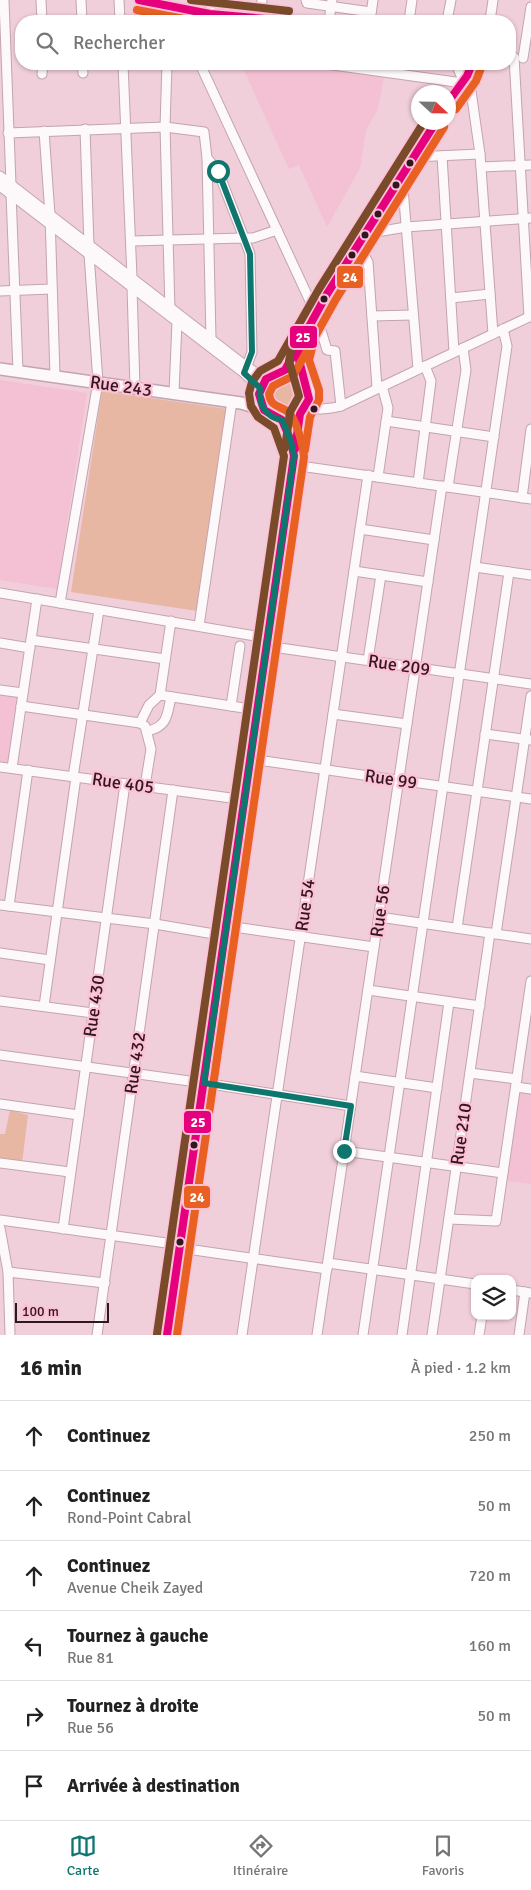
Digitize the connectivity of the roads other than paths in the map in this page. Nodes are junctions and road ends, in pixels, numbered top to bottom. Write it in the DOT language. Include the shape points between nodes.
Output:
graph roads {
  1 [pos="4,0"];
  2 [pos="41,0"];
  3 [pos="81,0"];
  4 [pos="119,0"];
  5 [pos="139,0"];
  6 [pos="212,0"];
  7 [pos="262,0"];
  8 [pos="306,0"];
  9 [pos="373,0"];
  10 [pos="412,0"];
  11 [pos="450,0"];
  12 [pos="493,0"];
  13 [pos="331,3"];
  14 [pos="169,5"];
  15 [pos="531,6"];
  16 [pos="210,14"];
  17 [pos="42,15"];
  18 [pos="82,15"];
  19 [pos="120,15"];
  20 [pos="227,15"];
  21 [pos="260,15"];
  22 [pos="364,15"];
  23 [pos="370,15"];
  24 [pos="410,15"];
  25 [pos="448,15"];
  26 [pos="491,15"];
  27 [pos="528,38"];
  28 [pos="520,58"];
  29 [pos="42,70"];
  30 [pos="123,70"];
  31 [pos="169,70"];
  32 [pos="203,70"];
  33 [pos="384,70"];
  34 [pos="458,70"];
  35 [pos="470,70"];
  36 [pos="42,74"];
  37 [pos="3,81"];
  38 [pos="462,81"];
  39 [pos="456,90"];
  40 [pos="165,127"];
  41 [pos="126,128"];
  42 [pos="85,129"];
  43 [pos="431,130"];
  44 [pos="44,131"];
  45 [pos="8,133"];
  46 [pos="480,154"];
  47 [pos="442,156"];
  48 [pos="414,157"];
  49 [pos="207,158"];
  50 [pos="521,165"];
  51 [pos="531,165"];
  52 [pos="481,167"];
  53 [pos="0,176"];
  54 [pos="402,176"];
  55 [pos="11,184"];
  56 [pos="0,186"];
  57 [pos="11,194"];
  58 [pos="527,218"];
  59 [pos="50,220"];
  60 [pos="485,220"];
  61 [pos="446,224"];
  62 [pos="406,226"];
  63 [pos="277,230"];
  64 [pos="365,234"];
  65 [pos="244,238"];
  66 [pos="209,239"];
  67 [pos="170,240"];
  68 [pos="132,241"];
  69 [pos="358,245"];
  70 [pos="89,250"];
  71 [pos="132,277"];
  72 [pos="132,287"];
  73 [pos="52,290"];
  74 [pos="14,291"];
  75 [pos="0,292"];
  76 [pos="490,294"];
  77 [pos="451,298"];
  78 [pos="169,311"];
  79 [pos="413,315"];
  80 [pos="372,316"];
  81 [pos="530,317"];
  82 [pos="314,318"];
  83 [pos="178,322"];
  84 [pos="503,329"];
  85 [pos="493,334"];
  86 [pos="211,339"];
  87 [pos="463,348"];
  88 [pos="454,352"];
  89 [pos="0,368"];
  90 [pos="421,368"];
  91 [pos="246,370"];
  92 [pos="285,370"];
  93 [pos="18,371"];
  94 [pos="269,374"];
  95 [pos="55,376"];
  96 [pos="303,378"];
  97 [pos="98,382"];
  98 [pos="380,387"];
  99 [pos="135,388"];
  100 [pos="260,390"];
  101 [pos="174,393"];
  102 [pos="309,399"];
  103 [pos="237,402"];
  104 [pos="341,406"];
  105 [pos="317,408"];
  106 [pos="264,410"];
  107 [pos="302,413"];
  108 [pos="282,420"];
  109 [pos="386,421"];
  110 [pos="425,427"];
  111 [pos="531,429"];
  112 [pos="457,431"];
  113 [pos="494,436"];
  114 [pos="293,460"];
  115 [pos="368,476"];
  116 [pos="378,477"];
  117 [pos="418,483"];
  118 [pos="445,487"];
  119 [pos="486,492"];
  120 [pos="526,498"];
  121 [pos="360,529"];
  122 [pos="434,540"];
  123 [pos="475,567"];
  124 [pos="354,571"];
  125 [pos="509,572"];
  126 [pos="381,575"];
  127 [pos="531,575"];
  128 [pos="428,582"];
  129 [pos="0,593"];
  130 [pos="37,600"];
  131 [pos="60,603"];
  132 [pos="99,610"];
  133 [pos="171,622"];
  134 [pos="199,626"];
  135 [pos="267,642"];
  136 [pos="0,643"];
  137 [pos="31,644"];
  138 [pos="240,646"];
  139 [pos="93,648"];
  140 [pos="342,656"];
  141 [pos="165,658"];
  142 [pos="368,660"];
  143 [pos="415,667"];
  144 [pos="460,673"];
  145 [pos="494,678"];
  146 [pos="531,684"];
  147 [pos="0,690"];
  148 [pos="23,693"];
  149 [pos="160,695"];
  150 [pos="531,696"];
  151 [pos="171,697"];
  152 [pos="21,706"];
  153 [pos="231,706"];
  154 [pos="258,710"];
  155 [pos="333,714"];
  156 [pos="82,715"];
  157 [pos="140,723"];
  158 [pos="407,724"];
  159 [pos="148,731"];
  160 [pos="485,734"];
  161 [pos="528,740"];
  162 [pos="250,759"];
  163 [pos="0,766"];
  164 [pos="12,768"];
  165 [pos="28,770"];
  166 [pos="325,770"];
  167 [pos="74,777"];
  168 [pos="399,780"];
  169 [pos="125,784"];
  170 [pos="145,786"];
  171 [pos="443,787"];
  172 [pos="173,790"];
  173 [pos="477,792"];
  174 [pos="516,797"];
  175 [pos="531,799"];
  176 [pos="246,800"];
  177 [pos="5,906"];
  178 [pos="57,913"];
  179 [pos="378,917"];
  180 [pos="106,920"];
  181 [pos="155,924"];
  182 [pos="423,924"];
  183 [pos="457,928"];
  184 [pos="227,931"];
  185 [pos="493,934"];
  186 [pos="301,936"];
  187 [pos="531,939"];
  188 [pos="374,947"];
  189 [pos="0,953"];
  190 [pos="50,960"];
  191 [pos="531,981"];
  192 [pos="368,990"];
  193 [pos="412,996"];
  194 [pos="0,1000"];
  195 [pos="449,1002"];
  196 [pos="44,1006"];
  197 [pos="480,1006"];
  198 [pos="93,1013"];
  199 [pos="0,1055"];
  200 [pos="85,1067"];
  201 [pos="134,1073"];
  202 [pos="470,1073"];
  203 [pos="355,1076"];
  204 [pos="204,1083"];
  205 [pos="400,1083"];
  206 [pos="516,1083"];
  207 [pos="437,1088"];
  208 [pos="531,1089"];
  209 [pos="277,1096"];
  210 [pos="0,1104"];
  211 [pos="351,1106"];
  212 [pos="78,1115"];
  213 [pos="344,1151"];
  214 [pos="389,1157"];
  215 [pos="426,1162"];
  216 [pos="0,1163"];
  217 [pos="456,1167"];
  218 [pos="70,1172"];
  219 [pos="503,1174"];
  220 [pos="449,1219"];
  221 [pos="0,1220"];
  222 [pos="0,1228"];
  223 [pos="63,1229"];
  224 [pos="111,1235"];
  225 [pos="180,1246"];
  226 [pos="253,1258"];
  227 [pos="328,1266"];
  228 [pos="372,1270"];
  229 [pos="8,1272"];
  230 [pos="410,1275"];
  231 [pos="440,1279"];
  232 [pos="104,1283"];
  233 [pos="471,1283"];
  234 [pos="528,1292"];
  235 [pos="481,1320"];
  236 [pos="10,1335"];
  237 [pos="97,1335"];
  238 [pos="167,1335"];
  239 [pos="242,1335"];
  240 [pos="317,1335"];
  241 [pos="362,1335"];
  242 [pos="402,1335"];
  243 [pos="432,1335"];
  244 [pos="479,1335"];
  245 [pos="519,1335"];
  1 -- 37 [label="street"];
  2 -- 17 [label="street"];
  3 -- 18 [label="street"];
  4 -- 19 [label="street"];
  5 -- 14 [label="street"];
  6 -- 16 [label="street"];
  7 -- 21 [label="street"];
  8 -- 13 [label="street" via="307,3"];
  9 -- 23 [label="street"];
  10 -- 24 [label="street"];
  11 -- 25 [label="street"];
  12 -- 26 [label="street"];
  13 -- 22 [label="street"];
  14 -- 16 [label="street"];
  15 -- 27 [label="street"];
  16 -- 20 [label="street"];
  27 -- 28 [label="street"];
  28 -- 50 [label="street"];
  29 -- 36 [label="street"];
  30 -- 41 [label="street"];
  31 -- 40 [label="street"];
  32 -- 63 [label="street"];
  33 -- 38 [label="street"];
  34 -- 38 [label="street"];
  35 -- 38 [label="street"];
  37 -- 45 [label="street"];
  38 -- 39 [label="street"];
  38 -- 46 [label="street" via="471,86"];
  40 -- 41 [label="street"];
  40 -- 49 [label="street" via="204,132"];
  40 -- 67 [label="street"];
  41 -- 42 [label="street"];
  41 -- 68 [label="street"];
  42 -- 44 [label="street"];
  42 -- 70 [label="street"];
  43 -- 48 [label="street"];
  44 -- 45 [label="street"];
  44 -- 59 [label="street"];
  45 -- 55 [label="street"];
  46 -- 47 [label="street"];
  46 -- 52 [label="street"];
  47 -- 48 [label="street"];
  47 -- 61 [label="street"];
  48 -- 54 [label="street"];
  49 -- 65 [label="street" via="218,171"];
  49 -- 66 [label="street"];
  50 -- 51 [label="street"];
  50 -- 52 [label="street"];
  50 -- 58 [label="street"];
  52 -- 60 [label="street"];
  53 -- 55 [label="street"];
  54 -- 62 [label="street"];
  54 -- 64 [label="street"];
  55 -- 59 [label="street"];
  56 -- 57 [label="street"];
  57 -- 59 [label="street"];
  57 -- 74 [label="street"];
  58 -- 60 [label="street"];
  58 -- 81 [label="street"];
  59 -- 70 [label="street"];
  59 -- 73 [label="street"];
  60 -- 61 [label="street"];
  60 -- 76 [label="street"];
  61 -- 62 [label="street"];
  61 -- 77 [label="street"];
  62 -- 64 [label="street"];
  62 -- 79 [label="street"];
  63 -- 65 [label="street"];
  63 -- 82 [label="street"];
  64 -- 69 [label="street"];
  65 -- 66 [label="street"];
  65 -- 91 [label="street" via="250,254 252,352"];
  66 -- 67 [label="street"];
  66 -- 86 [label="street"];
  67 -- 68 [label="street"];
  67 -- 78 [label="street"];
  68 -- 71 [label="street"];
  69 -- 80 [label="street" via="368,262"];
  69 -- 82 [label="street"];
  70 -- 71 [label="street"];
  70 -- 72 [label="street"];
  70 -- 97 [label="street"];
  71 -- 78 [label="street"];
  72 -- 78 [label="street"];
  72 -- 99 [label="street"];
  73 -- 74 [label="street"];
  73 -- 95 [label="street"];
  74 -- 75 [label="street"];
  74 -- 93 [label="street"];
  76 -- 77 [label="street"];
  76 -- 85 [label="street"];
  77 -- 88 [label="street"];
  78 -- 83 [label="street"];
  78 -- 86 [label="street"];
  79 -- 80 [label="street"];
  79 -- 90 [label="street"];
  80 -- 98 [label="street"];
  81 -- 84 [label="street"];
  82 -- 92 [label="street"];
  82 -- 96 [label="street" via="301,347 299,360"];
  82 -- 104 [label="street" via="327,350 335,351"];
  83 -- 91 [label="street"];
  83 -- 101 [label="street"];
  84 -- 85 [label="street"];
  84 -- 113 [label="street" via="507,346"];
  85 -- 87 [label="street"];
  86 -- 91 [label="street"];
  87 -- 88 [label="street"];
  87 -- 112 [label="street, Rue 56" via="466,370"];
  88 -- 90 [label="street"];
  89 -- 93 [label="main road, Rue 243"];
  90 -- 98 [label="street"];
  90 -- 110 [label="street" via="431,381"];
  91 -- 94 [label="street"];
  91 -- 100 [label="street"];
  92 -- 94 [label="main road"];
  92 -- 96 [label="main road"];
  93 -- 95 [label="main road, Rue 243"];
  94 -- 100 [label="main road"];
  95 -- 97 [label="main road, Rue 243"];
  96 -- 102 [label="main road"];
  97 -- 99 [label="main road, Rue 243"];
  97 -- 131 [label="street"];
  98 -- 104 [label="street"];
  98 -- 109 [label="street" via="388,408"];
  99 -- 101 [label="main road, Rue 243"];
  100 -- 103 [label="main road"];
  100 -- 106 [label="main road" via="259,398"];
  101 -- 103 [label="main road, Rue 243"];
  102 -- 105 [label="street"];
  102 -- 107 [label="main road"];
  103 -- 106 [label="main road, Rue 243"];
  103 -- 134 [label="street"];
  104 -- 105 [label="street" via="327,410"];
  105 -- 107 [label="street"];
  106 -- 108 [label="main road" via="275,419"];
  107 -- 108 [label="main road"];
  107 -- 114 [label="main road"];
  108 -- 114 [label="main road" via="291,441"];
  109 -- 110 [label="street"];
  109 -- 116 [label="street"];
  110 -- 112 [label="street"];
  110 -- 117 [label="street"];
  111 -- 120 [label="street"];
  112 -- 113 [label="street"];
  112 -- 118 [label="street, Rue 56"];
  113 -- 119 [label="street"];
  114 -- 115 [label="street"];
  114 -- 135 [label="main road"];
  115 -- 116 [label="street"];
  115 -- 121 [label="street, Rue 54"];
  116 -- 117 [label="street"];
  117 -- 118 [label="street"];
  118 -- 119 [label="street"];
  118 -- 122 [label="street, Rue 56"];
  119 -- 120 [label="street"];
  119 -- 123 [label="street"];
  121 -- 122 [label="street"];
  121 -- 124 [label="street, Rue 54"];
  122 -- 128 [label="street, Rue 56"];
  123 -- 125 [label="street"];
  123 -- 144 [label="street"];
  124 -- 126 [label="street"];
  124 -- 140 [label="street, Rue 54"];
  125 -- 127 [label="street"];
  125 -- 145 [label="street"];
  126 -- 128 [label="street"];
  126 -- 142 [label="street"];
  128 -- 143 [label="street, Rue 56"];
  129 -- 130 [label="street, Rue 209"];
  130 -- 131 [label="street, Rue 209"];
  130 -- 137 [label="street"];
  131 -- 132 [label="street, Rue 209"];
  132 -- 133 [label="street, Rue 209"];
  132 -- 139 [label="street"];
  133 -- 134 [label="street, Rue 209"];
  133 -- 141 [label="street"];
  134 -- 135 [label="street, Rue 209"];
  135 -- 140 [label="street, Rue 209"];
  135 -- 154 [label="main road"];
  136 -- 137 [label="street"];
  137 -- 139 [label="street"];
  137 -- 148 [label="street"];
  138 -- 153 [label="street"];
  139 -- 141 [label="street"];
  139 -- 156 [label="street"];
  140 -- 142 [label="street, Rue 209"];
  140 -- 155 [label="street, Rue 54"];
  141 -- 149 [label="street"];
  142 -- 143 [label="street, Rue 209"];
  143 -- 144 [label="street, Rue 209"];
  143 -- 158 [label="street, Rue 56"];
  144 -- 145 [label="street, Rue 209"];
  144 -- 171 [label="street"];
  145 -- 146 [label="street, Rue 209"];
  145 -- 160 [label="street"];
  147 -- 148 [label="street"];
  148 -- 152 [label="street"];
  149 -- 151 [label="street"];
  149 -- 157 [label="street" via="149,705"];
  150 -- 161 [label="street, Rue 210"];
  151 -- 153 [label="street"];
  151 -- 159 [label="street" via="164,722 159,728"];
  152 -- 156 [label="street"];
  152 -- 164 [label="street"];
  153 -- 154 [label="street"];
  154 -- 162 [label="main road"];
  155 -- 158 [label="street"];
  155 -- 166 [label="street, Rue 54"];
  156 -- 157 [label="street"];
  156 -- 167 [label="street"];
  157 -- 159 [label="street"];
  158 -- 168 [label="street, Rue 56"];
  159 -- 170 [label="street" via="151,749"];
  160 -- 161 [label="street"];
  160 -- 173 [label="street"];
  161 -- 174 [label="street, Rue 210"];
  162 -- 166 [label="street, Rue 99"];
  162 -- 176 [label="main road"];
  163 -- 164 [label="street, Rue 405"];
  164 -- 165 [label="street, Rue 405"];
  165 -- 167 [label="street, Rue 405"];
  165 -- 177 [label="street"];
  166 -- 168 [label="street, Rue 99"];
  166 -- 186 [label="street, Rue 54"];
  167 -- 169 [label="street, Rue 405"];
  167 -- 178 [label="street"];
  168 -- 171 [label="street, Rue 99"];
  168 -- 179 [label="street, Rue 56"];
  169 -- 170 [label="street, Rue 405"];
  169 -- 180 [label="street, Rue 430"];
  170 -- 172 [label="street, Rue 405"];
  171 -- 173 [label="street, Rue 99"];
  171 -- 182 [label="street"];
  172 -- 176 [label="street, Rue 405"];
  172 -- 181 [label="street, Rue 432"];
  173 -- 174 [label="street, Rue 99"];
  173 -- 183 [label="street"];
  174 -- 175 [label="street, Rue 99"];
  174 -- 185 [label="street, Rue 210"];
  176 -- 184 [label="main road"];
  177 -- 178 [label="street"];
  178 -- 180 [label="street"];
  178 -- 190 [label="street"];
  179 -- 182 [label="street"];
  179 -- 188 [label="street, Rue 56"];
  180 -- 181 [label="street"];
  180 -- 198 [label="street, Rue 430"];
  181 -- 184 [label="street"];
  181 -- 201 [label="street, Rue 432"];
  182 -- 183 [label="street"];
  182 -- 193 [label="street"];
  183 -- 185 [label="street"];
  184 -- 186 [label="street"];
  184 -- 204 [label="main road"];
  185 -- 187 [label="street"];
  185 -- 197 [label="street, Rue 210"];
  186 -- 188 [label="street"];
  186 -- 209 [label="street, Rue 54"];
  188 -- 192 [label="street, Rue 56"];
  189 -- 190 [label="street"];
  190 -- 196 [label="street"];
  191 -- 206 [label="street"];
  192 -- 193 [label="street"];
  192 -- 203 [label="street, Rue 56"];
  193 -- 195 [label="street"];
  193 -- 205 [label="street"];
  194 -- 196 [label="street"];
  195 -- 197 [label="street"];
  195 -- 207 [label="street"];
  196 -- 198 [label="street"];
  197 -- 202 [label="street, Rue 210"];
  198 -- 200 [label="street, Rue 430"];
  199 -- 200 [label="street"];
  200 -- 201 [label="street"];
  200 -- 212 [label="street, Rue 430"];
  201 -- 204 [label="street"];
  201 -- 224 [label="street, Rue 432"];
  202 -- 206 [label="street"];
  202 -- 217 [label="street, Rue 210"];
  203 -- 205 [label="street"];
  203 -- 211 [label="street, Rue 56"];
  204 -- 209 [label="street"];
  204 -- 225 [label="main road"];
  205 -- 207 [label="street"];
  205 -- 214 [label="street"];
  206 -- 208 [label="street"];
  206 -- 219 [label="street"];
  207 -- 215 [label="street"];
  209 -- 211 [label="street"];
  209 -- 226 [label="street, Rue 54"];
  210 -- 212 [label="street"];
  211 -- 213 [label="street, Rue 56"];
  212 -- 218 [label="street, Rue 430"];
  213 -- 214 [label="street"];
  213 -- 227 [label="street, Rue 56"];
  214 -- 215 [label="street"];
  214 -- 228 [label="street"];
  215 -- 217 [label="street"];
  215 -- 230 [label="street"];
  216 -- 218 [label="street"];
  217 -- 219 [label="street"];
  217 -- 220 [label="street, Rue 210"];
  218 -- 223 [label="street, Rue 430"];
  219 -- 220 [label="street" via="496,1221"];
  220 -- 231 [label="street, Rue 210"];
  221 -- 223 [label="street"];
  222 -- 229 [label="street"];
  223 -- 224 [label="street"];
  224 -- 225 [label="street"];
  224 -- 232 [label="street, Rue 432"];
  225 -- 226 [label="street"];
  225 -- 238 [label="main road"];
  226 -- 227 [label="street"];
  226 -- 239 [label="street, Rue 54"];
  227 -- 228 [label="street"];
  227 -- 240 [label="street, Rue 56"];
  228 -- 230 [label="street"];
  228 -- 241 [label="street"];
  229 -- 232 [label="street"];
  229 -- 236 [label="street"];
  230 -- 231 [label="street"];
  230 -- 242 [label="street"];
  231 -- 233 [label="street"];
  231 -- 243 [label="street, Rue 210"];
  232 -- 237 [label="street, Rue 432"];
  234 -- 245 [label="street"];
  235 -- 244 [label="street"];
}
